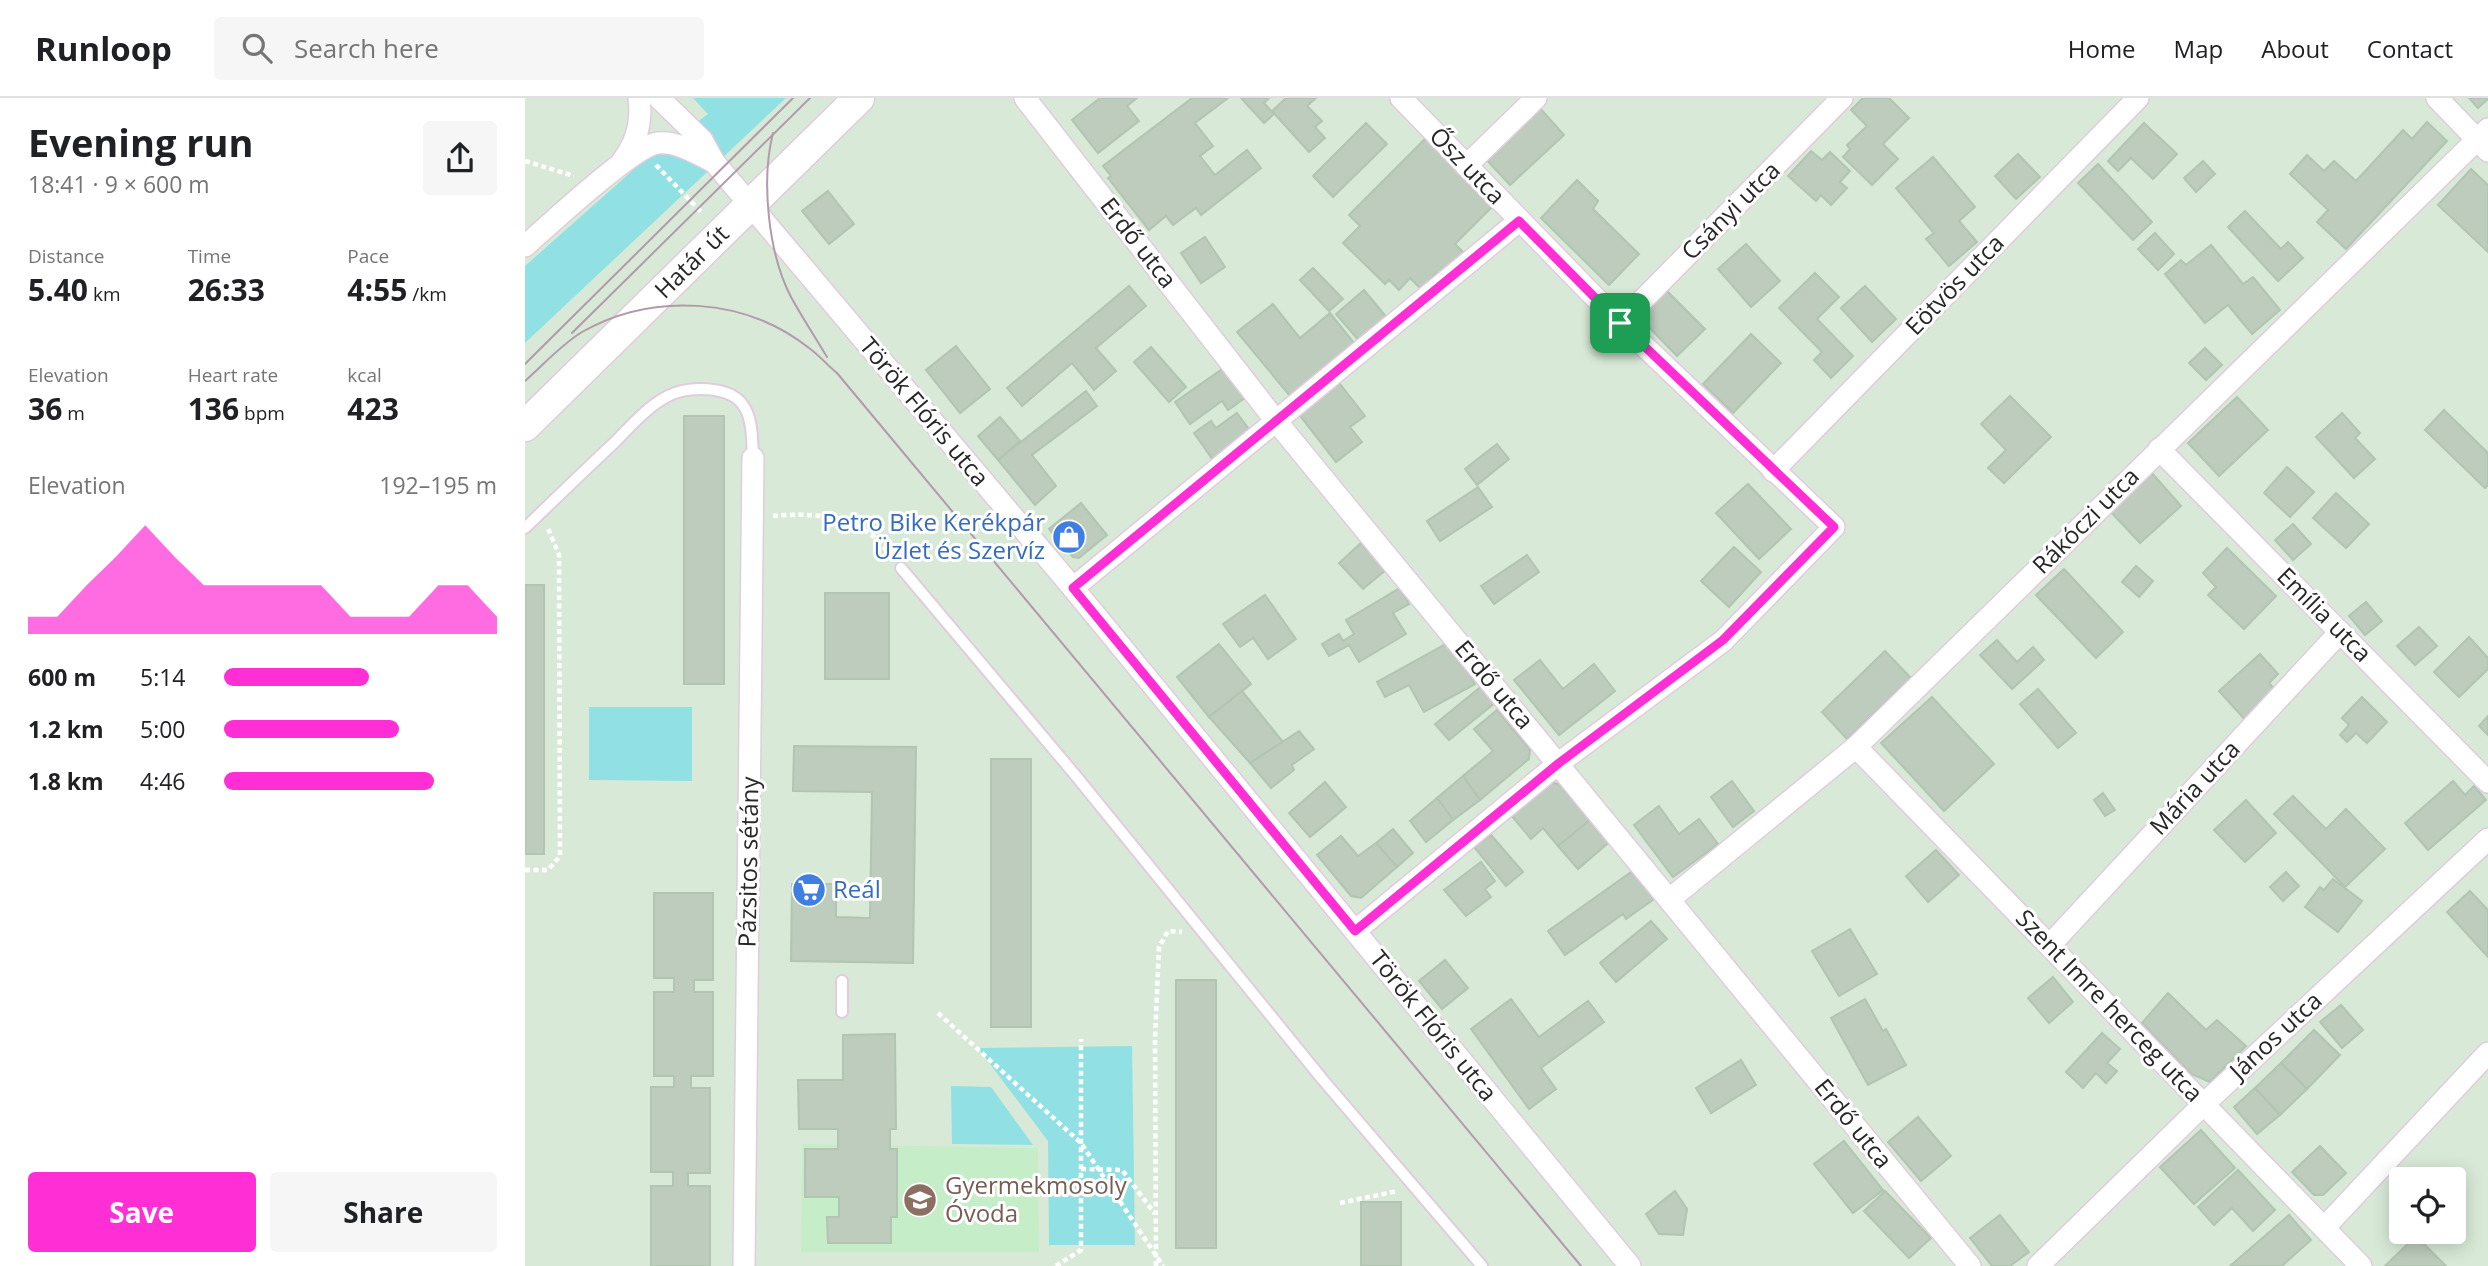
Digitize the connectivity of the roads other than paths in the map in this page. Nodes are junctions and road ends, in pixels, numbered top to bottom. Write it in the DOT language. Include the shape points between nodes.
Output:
graph roads {
  1 [pos="639,98"];
  2 [pos="659,98"];
  3 [pos="859,98"];
  4 [pos="1025,98"];
  5 [pos="1401,98"];
  6 [pos="1536,98"];
  7 [pos="1842,98"];
  8 [pos="2138,98"];
  9 [pos="2437,98"];
  10 [pos="2484,140"];
  11 [pos="714,162"];
  12 [pos="1466,166"];
  13 [pos="617,167"];
  14 [pos="750,207"];
  15 [pos="1519,221"];
  16 [pos="525,246"];
  17 [pos="1620,323"];
  18 [pos="1276,421"];
  19 [pos="525,426"];
  20 [pos="2159,449"];
  21 [pos="753,458"];
  22 [pos="1773,471"];
  23 [pos="525,528"];
  24 [pos="901,568"];
  25 [pos="1073,588"];
  26 [pos="2340,632"];
  27 [pos="1856,747"];
  28 [pos="1559,763"];
  29 [pos="2488,782"];
  30 [pos="2488,839"];
  31 [pos="1670,899"];
  32 [pos="1355,931"];
  33 [pos="2050,945"];
  34 [pos="842,981"];
  35 [pos="842,1012"];
  36 [pos="2488,1053"];
  37 [pos="2204,1104"];
  38 [pos="2325,1228"];
  39 [pos="744,1266"];
  40 [pos="1482,1266"];
  41 [pos="1630,1266"];
  42 [pos="1970,1266"];
  43 [pos="2038,1266"];
  44 [pos="2361,1266"];
  1 -- 13 [label="street" via="636,136"];
  2 -- 11 [label="street, Török Flóris utca" via="702,140"];
  3 -- 14 [label="main road, Határ út"];
  4 -- 18 [label="street, Erdő utca"];
  5 -- 12 [label="street, Ősz utca"];
  6 -- 12 [label="street"];
  7 -- 17 [label="street, Csányi utca"];
  8 -- 22 [label="street, Eötvös utca"];
  9 -- 10 [label="street"];
  10 -- 20 [label="street, Rákóczi utca"];
  11 -- 13 [label="street" via="687,149 656,143"];
  11 -- 14 [label="street, Török Flóris utca"];
  12 -- 15 [label="street, Ősz utca"];
  13 -- 16 [label="street"];
  14 -- 19 [label="main road, Határ út"];
  14 -- 25 [label="street, Török Flóris utca"];
  15 -- 17 [label="street, Ősz utca"];
  15 -- 18 [label="street"];
  17 -- 22 [label="street, Ősz utca"];
  18 -- 25 [label="street"];
  18 -- 28 [label="street, Erdő utca"];
  20 -- 26 [label="street, Emília utca"];
  20 -- 27 [label="street, Rákóczi utca"];
  21 -- 23 [label="lane" via="749,417 736,397 709,390 680,392 658,402 635,422"];
  21 -- 39 [label="street, Pázsitos sétány"];
  22 -- 28 [label="street, Ősz utca" via="1834,527 1723,640"];
  24 -- 40 [label="lane"];
  25 -- 32 [label="street, Török Flóris utca"];
  26 -- 29 [label="street, Emília utca"];
  26 -- 33 [label="street, Mária utca"];
  27 -- 31 [label="street, Rákóczi utca"];
  27 -- 33 [label="street, Szent Imre herceg utca"];
  28 -- 31 [label="street, Erdő utca"];
  28 -- 32 [label="street"];
  30 -- 37 [label="street, János utca"];
  31 -- 42 [label="street, Erdő utca"];
  32 -- 41 [label="street, Török Flóris utca"];
  33 -- 37 [label="street, Szent Imre herceg utca"];
  34 -- 35 [label="lane"];
  36 -- 38 [label="street"];
  37 -- 38 [label="street, Szent Imre herceg utca"];
  37 -- 43 [label="street, János utca"];
  38 -- 44 [label="street, Szent Imre herceg utca"];
}
